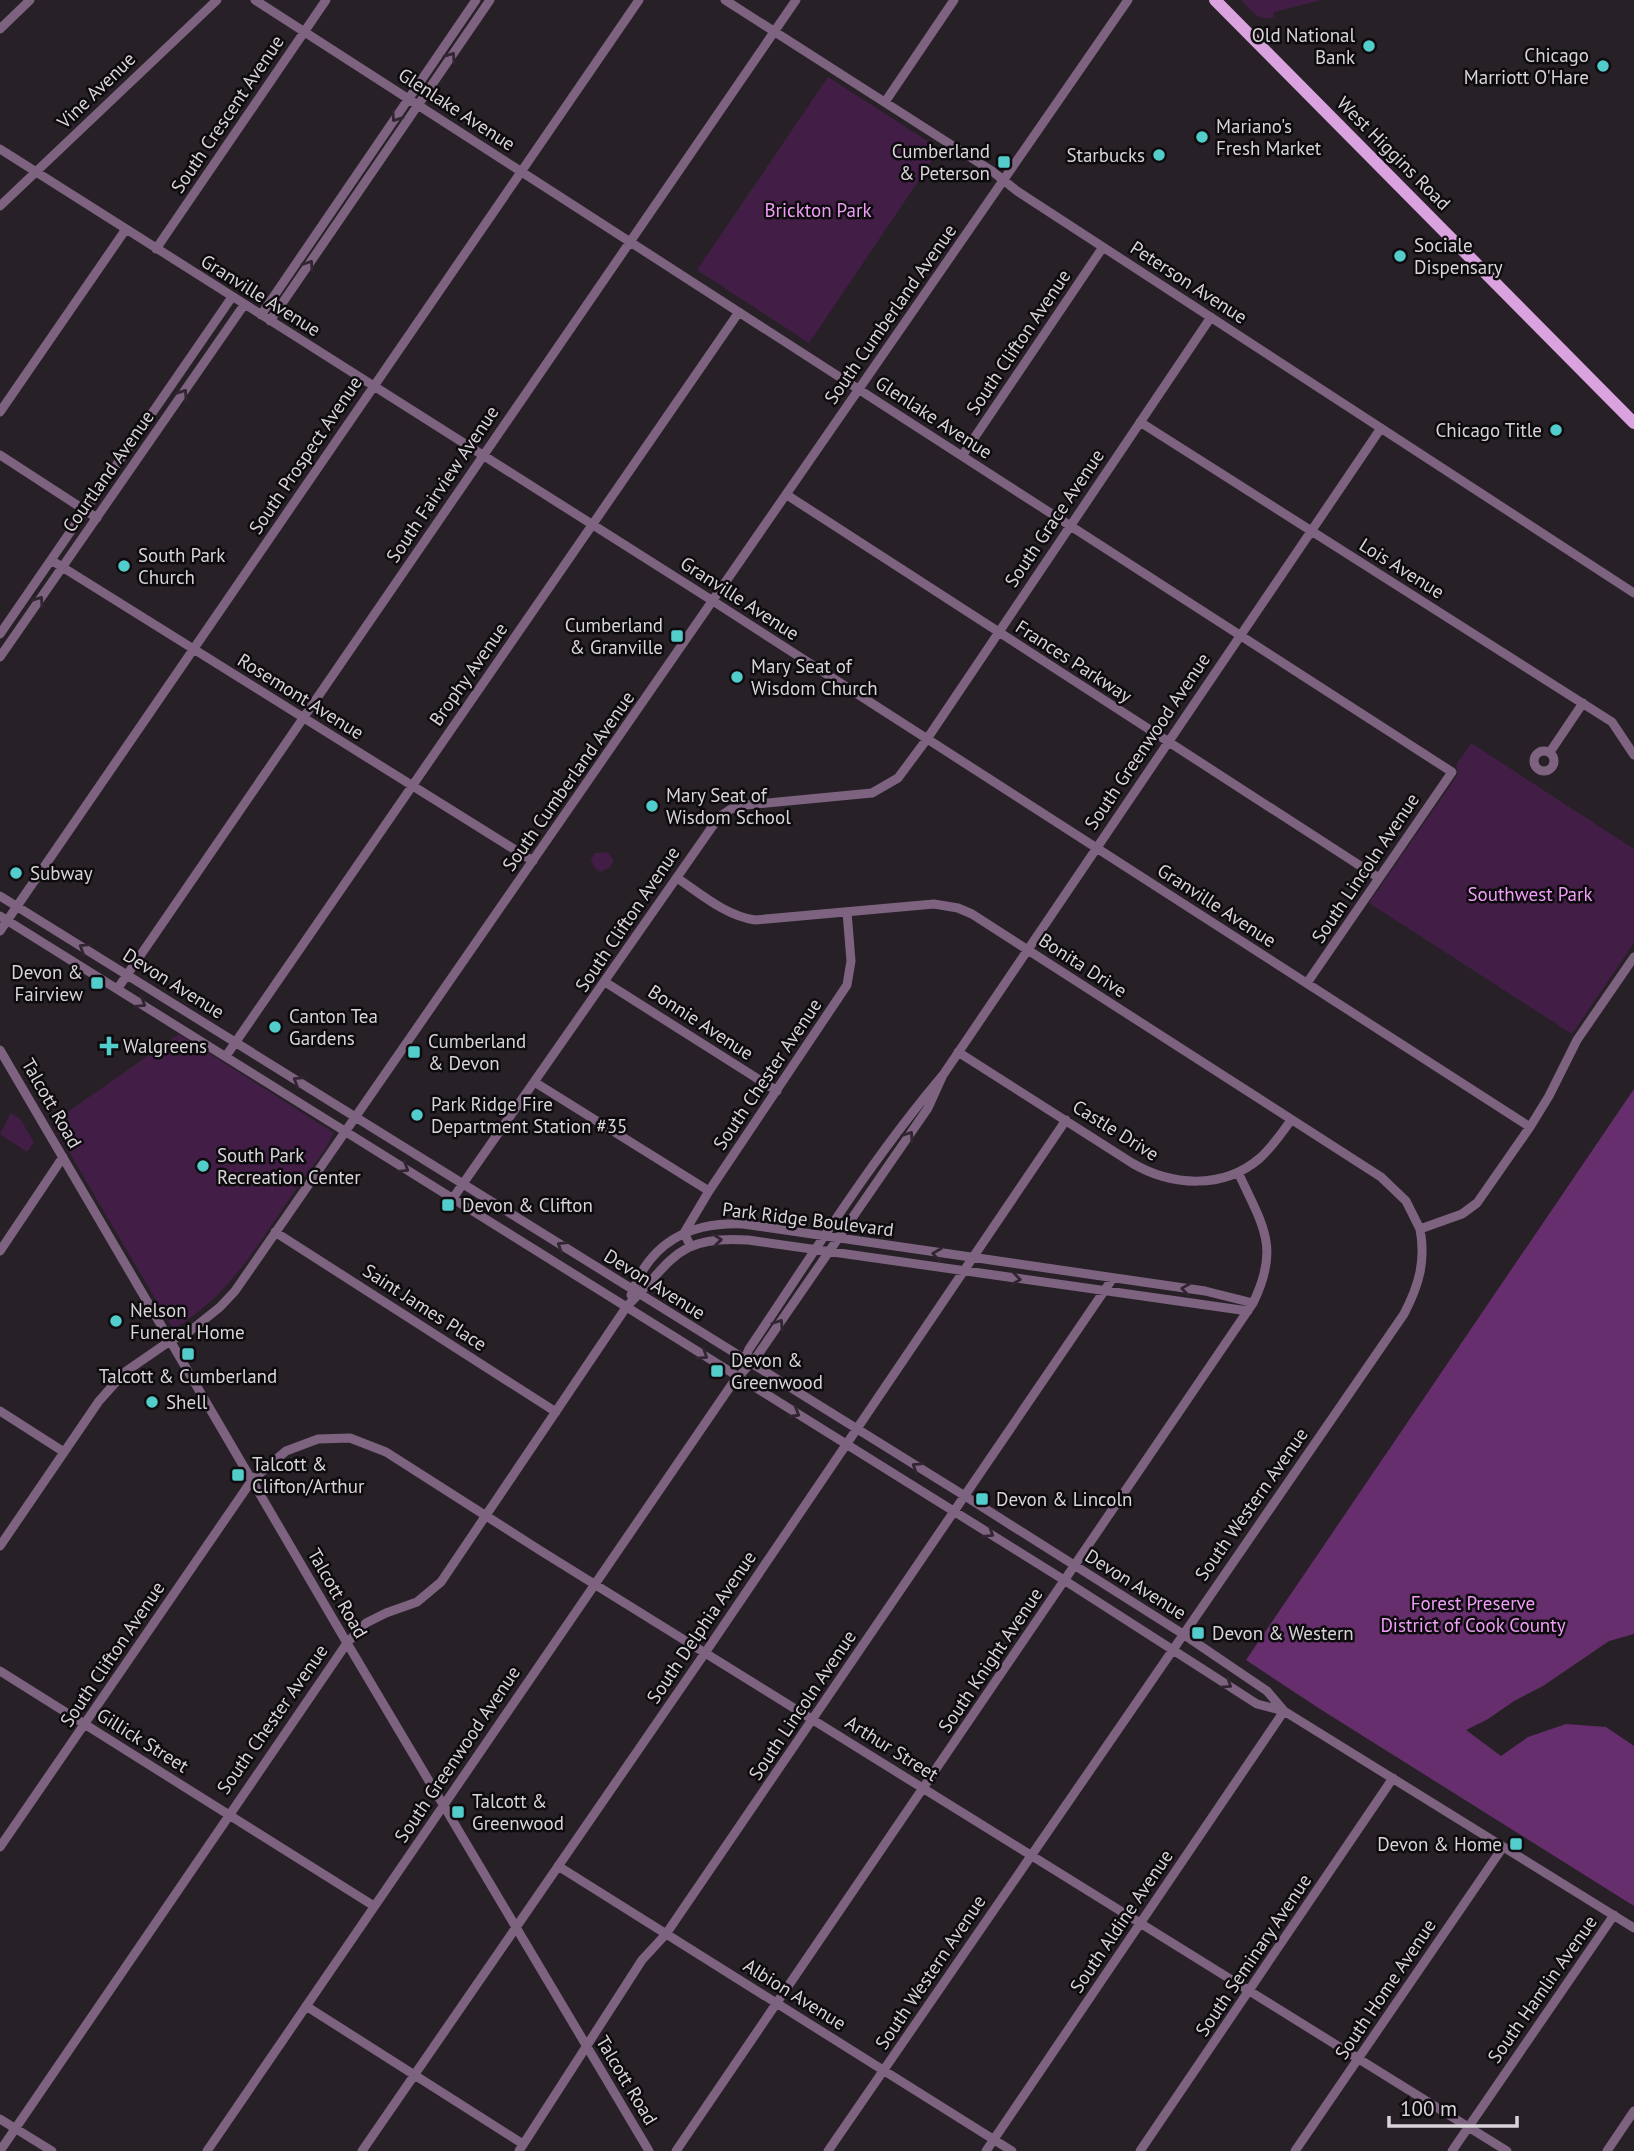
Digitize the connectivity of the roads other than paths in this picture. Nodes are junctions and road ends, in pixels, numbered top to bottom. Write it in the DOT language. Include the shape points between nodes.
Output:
graph roads {
  1 [pos="30,0"];
  2 [pos="217,0"];
  3 [pos="256,0"];
  4 [pos="326,0"];
  5 [pos="476,0"];
  6 [pos="490,0"];
  7 [pos="639,0"];
  8 [pos="725,0"];
  9 [pos="796,0"];
  10 [pos="954,0"];
  11 [pos="1128,0"];
  12 [pos="1215,0"];
  13 [pos="0,29"];
  14 [pos="304,32"];
  15 [pos="775,32"];
  16 [pos="408,99"];
  17 [pos="885,102"];
  18 [pos="418,105"];
  19 [pos="0,149"];
  20 [pos="36,172"];
  21 [pos="522,172"];
  22 [pos="1004,180"];
  23 [pos="0,206"];
  24 [pos="126,229"];
  25 [pos="630,242"];
  26 [pos="1104,247"];
  27 [pos="156,248"];
  28 [pos="232,297"];
  29 [pos="244,305"];
  30 [pos="739,312"];
  31 [pos="261,315"];
  32 [pos="1211,317"];
  33 [pos="270,321"];
  34 [pos="374,387"];
  35 [pos="859,390"];
  36 [pos="0,412"];
  37 [pos="1140,422"];
  38 [pos="1634,423"];
  39 [pos="1381,428"];
  40 [pos="0,455"];
  41 [pos="483,456"];
  42 [pos="962,456"];
  43 [pos="786,495"];
  44 [pos="85,510"];
  45 [pos="97,518"];
  46 [pos="593,525"];
  47 [pos="1070,526"];
  48 [pos="1311,531"];
  49 [pos="51,560"];
  50 [pos="62,567"];
  51 [pos="1634,593"];
  52 [pos="713,601"];
  53 [pos="0,634"];
  54 [pos="998,634"];
  55 [pos="1240,635"];
  56 [pos="193,649"];
  57 [pos="0,657"];
  58 [pos="1583,703"];
  59 [pos="303,718"];
  60 [pos="927,739"];
  61 [pos="1168,742"];
  62 [pos="1550,752"];
  63 [pos="1634,755"];
  64 [pos="1452,772"];
  65 [pos="412,786"];
  66 [pos="1097,848"];
  67 [pos="533,862"];
  68 [pos="677,878"];
  69 [pos="1379,878"];
  70 [pos="0,896"];
  71 [pos="17,906"];
  72 [pos="847,912"];
  73 [pos="4,918"];
  74 [pos="0,931"];
  75 [pos="1027,950"];
  76 [pos="1634,957"];
  77 [pos="127,975"];
  78 [pos="606,982"];
  79 [pos="1307,983"];
  80 [pos="118,988"];
  81 [pos="236,1042"];
  82 [pos="0,1050"];
  83 [pos="958,1052"];
  84 [pos="226,1056"];
  85 [pos="943,1075"];
  86 [pos="536,1083"];
  87 [pos="777,1091"];
  88 [pos="356,1117"];
  89 [pos="1292,1120"];
  90 [pos="1066,1121"];
  91 [pos="1530,1127"];
  92 [pos="346,1132"];
  93 [pos="63,1157"];
  94 [pos="1238,1172"];
  95 [pos="463,1185"];
  96 [pos="709,1191"];
  97 [pos="453,1198"];
  98 [pos="1420,1229"];
  99 [pos="275,1232"];
  100 [pos="684,1233"];
  101 [pos="825,1237"];
  102 [pos="837,1239"];
  103 [pos="690,1245"];
  104 [pos="816,1249"];
  105 [pos="0,1251"];
  106 [pos="829,1251"];
  107 [pos="973,1259"];
  108 [pos="964,1271"];
  109 [pos="1113,1278"];
  110 [pos="1105,1291"];
  111 [pos="636,1292"];
  112 [pos="627,1307"];
  113 [pos="1250,1307"];
  114 [pos="170,1341"];
  115 [pos="747,1362"];
  116 [pos="737,1377"];
  117 [pos="0,1411"];
  118 [pos="556,1412"];
  119 [pos="856,1429"];
  120 [pos="846,1444"];
  121 [pos="64,1452"];
  122 [pos="252,1479"];
  123 [pos="965,1496"];
  124 [pos="954,1511"];
  125 [pos="486,1517"];
  126 [pos="0,1546"];
  127 [pos="1074,1565"];
  128 [pos="1064,1580"];
  129 [pos="594,1584"];
  130 [pos="1183,1634"];
  131 [pos="347,1643"];
  132 [pos="1172,1649"];
  133 [pos="705,1653"];
  134 [pos="0,1671"];
  135 [pos="1284,1711"];
  136 [pos="813,1720"];
  137 [pos="85,1724"];
  138 [pos="1393,1778"];
  139 [pos="924,1789"];
  140 [pos="444,1805"];
  141 [pos="228,1814"];
  142 [pos="0,1847"];
  143 [pos="1503,1847"];
  144 [pos="1031,1855"];
  145 [pos="558,1866"];
  146 [pos="374,1906"];
  147 [pos="1614,1915"];
  148 [pos="1140,1923"];
  149 [pos="516,1925"];
  150 [pos="1634,1928"];
  151 [pos="666,1934"];
  152 [pos="1250,1992"];
  153 [pos="776,2002"];
  154 [pos="306,2006"];
  155 [pos="587,2047"];
  156 [pos="1359,2059"];
  157 [pos="884,2070"];
  158 [pos="414,2075"];
  159 [pos="1634,2111"];
  160 [pos="0,2119"];
  161 [pos="1468,2127"];
  162 [pos="16,2128"];
  163 [pos="994,2140"];
  164 [pos="521,2148"];
  165 [pos="0,2151"];
  166 [pos="52,2151"];
  167 [pos="207,2151"];
  168 [pos="362,2151"];
  169 [pos="649,2151"];
  170 [pos="676,2151"];
  171 [pos="828,2151"];
  172 [pos="986,2151"];
  173 [pos="1012,2151"];
  174 [pos="1140,2151"];
  175 [pos="1295,2151"];
  176 [pos="1451,2151"];
  177 [pos="1507,2151"];
  178 [pos="1607,2151"];
  1 -- 13 [label="street"];
  2 -- 20 [label="street, Vine Avenue"];
  3 -- 14 [label="street, Glenlake Avenue"];
  4 -- 14 [label="street, South Crescent Avenue"];
  5 -- 16 [label="street"];
  18 -- 6 [label="street, one-way"];
  7 -- 21 [label="street, South Prospect Avenue"];
  8 -- 15 [label="street, Peterson Avenue"];
  9 -- 15 [label="street, South Fairview Avenue"];
  10 -- 17 [label="street"];
  11 -- 22 [label="street, South Cumberland Avenue"];
  12 -- 38 [label="main road, West Higgins Road"];
  14 -- 16 [label="street, Glenlake Avenue"];
  14 -- 27 [label="street, South Crescent Avenue"];
  15 -- 17 [label="street, Peterson Avenue"];
  15 -- 25 [label="street, South Fairview Avenue"];
  16 -- 18 [label="street, Glenlake Avenue"];
  16 -- 31 [label="street, one-way"];
  17 -- 22 [label="street, Peterson Avenue"];
  18 -- 21 [label="street, Glenlake Avenue"];
  33 -- 18 [label="street, one-way"];
  19 -- 20 [label="street, Granville Avenue"];
  20 -- 23 [label="street, Vine Avenue"];
  20 -- 24 [label="street, Granville Avenue"];
  21 -- 25 [label="street, Glenlake Avenue"];
  21 -- 34 [label="street, South Prospect Avenue"];
  22 -- 26 [label="street, Peterson Avenue"];
  22 -- 35 [label="street, South Cumberland Avenue"];
  24 -- 27 [label="street, Granville Avenue"];
  24 -- 36 [label="street"];
  25 -- 30 [label="street, Glenlake Avenue"];
  25 -- 41 [label="street, South Fairview Avenue"];
  26 -- 32 [label="street, Peterson Avenue"];
  26 -- 42 [label="street, South Clifton Avenue"];
  27 -- 28 [label="street, Granville Avenue"];
  28 -- 29 [label="street, Granville Avenue"];
  28 -- 44 [label="street, Courtland Avenue"];
  29 -- 31 [label="street, Granville Avenue"];
  45 -- 29 [label="street, Courtland Avenue, one-way"];
  30 -- 35 [label="street, Glenlake Avenue"];
  30 -- 46 [label="street, Brophy Avenue"];
  31 -- 33 [label="street, Granville Avenue"];
  32 -- 37 [label="street, South Grace Avenue"];
  32 -- 39 [label="street, Peterson Avenue"];
  33 -- 34 [label="street, Granville Avenue"];
  34 -- 41 [label="street, Granville Avenue"];
  34 -- 56 [label="street, South Prospect Avenue"];
  35 -- 42 [label="street, Glenlake Avenue"];
  35 -- 43 [label="street, South Cumberland Avenue"];
  37 -- 47 [label="street, South Grace Avenue"];
  37 -- 48 [label="street, Lois Avenue"];
  39 -- 48 [label="street, South Greenwood Avenue"];
  39 -- 51 [label="street, Peterson Avenue"];
  40 -- 44 [label="street"];
  41 -- 46 [label="street, Granville Avenue"];
  41 -- 59 [label="street, South Fairview Avenue"];
  42 -- 47 [label="street, Glenlake Avenue"];
  43 -- 52 [label="street, South Cumberland Avenue"];
  43 -- 54 [label="street, Frances Parkway"];
  44 -- 45 [label="street"];
  44 -- 49 [label="street, Courtland Avenue"];
  45 -- 50 [label="street, Courtland Avenue"];
  46 -- 52 [label="street, Granville Avenue"];
  46 -- 65 [label="street, Brophy Avenue"];
  47 -- 54 [label="street, South Grace Avenue"];
  47 -- 55 [label="street, Glenlake Avenue"];
  48 -- 55 [label="street, South Greenwood Avenue"];
  48 -- 58 [label="street, Lois Avenue"];
  49 -- 50 [label="street, Rosemont Avenue"];
  49 -- 53 [label="street, Courtland Avenue"];
  50 -- 56 [label="street, Rosemont Avenue"];
  57 -- 50 [label="street, Courtland Avenue, one-way"];
  52 -- 60 [label="street, Granville Avenue"];
  52 -- 67 [label="street, South Cumberland Avenue"];
  54 -- 60 [label="street, South Grace Avenue"];
  54 -- 61 [label="street, Frances Parkway"];
  55 -- 61 [label="street, South Greenwood Avenue"];
  55 -- 64 [label="street, Glenlake Avenue"];
  56 -- 59 [label="street, Rosemont Avenue"];
  56 -- 71 [label="street, South Prospect Avenue"];
  58 -- 62 [label="street"];
  58 -- 63 [label="street, Lois Avenue" via="1612,722"];
  59 -- 65 [label="street, Rosemont Avenue"];
  59 -- 77 [label="street, South Fairview Avenue"];
  60 -- 66 [label="street, Granville Avenue"];
  60 -- 68 [label="street, South Clifton Avenue" via="898,778 872,793 746,805 725,812"];
  61 -- 66 [label="street, South Greenwood Avenue"];
  61 -- 69 [label="street, Frances Parkway"];
  64 -- 69 [label="street, South Lincoln Avenue"];
  65 -- 67 [label="street, Rosemont Avenue"];
  65 -- 81 [label="street, Brophy Avenue"];
  66 -- 75 [label="street, South Greenwood Avenue"];
  66 -- 79 [label="street, Granville Avenue"];
  67 -- 88 [label="street, South Cumberland Avenue"];
  68 -- 72 [label="street, Bonita Drive" via="743,918"];
  68 -- 78 [label="street, South Clifton Avenue"];
  69 -- 79 [label="street, South Lincoln Avenue"];
  70 -- 71 [label="street, Devon Avenue"];
  71 -- 73 [label="street, South Prospect Avenue"];
  77 -- 71 [label="street, Devon Avenue, one-way"];
  72 -- 75 [label="street, Bonita Drive" via="947,905 972,914"];
  72 -- 87 [label="street, South Chester Avenue" via="851,961 847,985"];
  73 -- 74 [label="street, South Prospect Avenue"];
  73 -- 80 [label="street, Devon Avenue"];
  75 -- 83 [label="street, South Greenwood Avenue"];
  75 -- 89 [label="street, Bonita Drive"];
  76 -- 91 [label="street" via="1577,1040"];
  77 -- 80 [label="street, South Fairview Avenue"];
  77 -- 81 [label="street, Devon Avenue"];
  78 -- 86 [label="street, South Clifton Avenue"];
  78 -- 87 [label="street, Bonnie Avenue"];
  79 -- 91 [label="street, Granville Avenue"];
  80 -- 84 [label="street, Devon Avenue, one-way"];
  81 -- 84 [label="street, Brophy Avenue"];
  88 -- 81 [label="street, Devon Avenue, one-way"];
  82 -- 93 [label="street, Talcott Road"];
  83 -- 85 [label="street, South Greenwood Avenue"];
  83 -- 90 [label="street, Castle Drive"];
  84 -- 92 [label="street, Devon Avenue"];
  85 -- 101 [label="street, South Greenwood Avenue"];
  102 -- 85 [label="street, South Greenwood Avenue, one-way" via="928,1108"];
  86 -- 95 [label="street, South Clifton Avenue"];
  86 -- 96 [label="street"];
  87 -- 96 [label="street, South Chester Avenue"];
  88 -- 92 [label="street, South Cumberland Avenue"];
  88 -- 95 [label="street, Devon Avenue"];
  89 -- 94 [label="street, Castle Drive" via="1261,1157"];
  89 -- 98 [label="street, Bonita Drive" via="1395,1189"];
  90 -- 94 [label="street, Castle Drive" via="1158,1176 1195,1182"];
  90 -- 107 [label="street, South Delphia Avenue"];
  91 -- 98 [label="street" via="1470,1210"];
  92 -- 97 [label="street, Devon Avenue, one-way"];
  92 -- 99 [label="street, South Cumberland Avenue"];
  93 -- 105 [label="street"];
  93 -- 114 [label="street, Talcott Road"];
  94 -- 113 [label="street, South Knight Avenue" via="1266,1236 1268,1252 1265,1277"];
  95 -- 97 [label="street, South Clifton Avenue"];
  111 -- 95 [label="street, Devon Avenue, one-way"];
  96 -- 100 [label="street, South Chester Avenue"];
  97 -- 112 [label="street, Devon Avenue"];
  98 -- 130 [label="street, South Western Avenue" via="1422,1270 1404,1314"];
  99 -- 114 [label="street, South Cumberland Avenue" via="220,1307"];
  99 -- 118 [label="street, Saint James Place"];
  100 -- 101 [label="street, Park Ridge Boulevard" via="696,1227 743,1224"];
  100 -- 103 [label="street"];
  100 -- 111 [label="street, Park Ridge Boulevard" via="653,1256 638,1277"];
  101 -- 102 [label="street, Park Ridge Boulevard"];
  101 -- 104 [label="street, South Greenwood Avenue"];
  102 -- 106 [label="street, South Greenwood Avenue"];
  107 -- 102 [label="street, Park Ridge Boulevard, one-way"];
  103 -- 104 [label="street, Park Ridge Boulevard, one-way" via="733,1239"];
  103 -- 111 [label="street, Park Ridge Boulevard"];
  104 -- 106 [label="street, Park Ridge Boulevard"];
  104 -- 115 [label="street, South Greenwood Avenue" via="749,1349"];
  106 -- 108 [label="street, Park Ridge Boulevard"];
  115 -- 106 [label="street, South Greenwood Avenue, one-way"];
  107 -- 108 [label="street, South Delphia Avenue"];
  107 -- 109 [label="street, Park Ridge Boulevard"];
  108 -- 110 [label="street, Park Ridge Boulevard, one-way"];
  108 -- 119 [label="street, South Delphia Avenue"];
  109 -- 110 [label="street, South Lincoln Avenue"];
  113 -- 109 [label="street, Park Ridge Boulevard, one-way" via="1222,1294"];
  110 -- 113 [label="street, Park Ridge Boulevard"];
  110 -- 123 [label="street, South Lincoln Avenue"];
  111 -- 112 [label="street, Park Ridge Boulevard"];
  111 -- 115 [label="street, Devon Avenue"];
  112 -- 116 [label="street, Devon Avenue, one-way"];
  112 -- 118 [label="street, South Chester Avenue"];
  113 -- 127 [label="street, South Knight Avenue"];
  114 -- 121 [label="street, South Cumberland Avenue" via="124,1374"];
  114 -- 122 [label="street, Talcott Road"];
  115 -- 116 [label="street, South Greenwood Avenue"];
  115 -- 119 [label="street, Devon Avenue"];
  116 -- 120 [label="street, Devon Avenue, one-way"];
  116 -- 129 [label="street, South Greenwood Avenue"];
  117 -- 121 [label="street"];
  118 -- 125 [label="street, South Chester Avenue"];
  119 -- 120 [label="street, South Delphia Avenue"];
  123 -- 119 [label="street, Devon Avenue, one-way"];
  120 -- 124 [label="street, Devon Avenue"];
  120 -- 133 [label="street, South Delphia Avenue"];
  121 -- 126 [label="street, South Cumberland Avenue"];
  122 -- 125 [label="street, Arthur Street" via="286,1451 318,1439 350,1438 386,1452"];
  122 -- 131 [label="street, Talcott Road"];
  122 -- 137 [label="street, South Clifton Avenue"];
  123 -- 124 [label="street, South Lincoln Avenue"];
  123 -- 127 [label="street, Devon Avenue"];
  124 -- 128 [label="street, Devon Avenue, one-way"];
  124 -- 136 [label="street, South Lincoln Avenue"];
  125 -- 129 [label="street, Arthur Street"];
  125 -- 131 [label="street, South Chester Avenue" via="441,1582 417,1602 366,1623"];
  127 -- 128 [label="street, South Knight Avenue"];
  127 -- 130 [label="street, Devon Avenue"];
  128 -- 132 [label="street, Devon Avenue"];
  128 -- 139 [label="street, South Knight Avenue"];
  129 -- 133 [label="street, Arthur Street"];
  129 -- 140 [label="street, South Greenwood Avenue"];
  130 -- 132 [label="street, South Western Avenue"];
  130 -- 135 [label="street, Devon Avenue" via="1267,1691"];
  131 -- 140 [label="street, Talcott Road"];
  131 -- 141 [label="street, South Chester Avenue"];
  132 -- 135 [label="street, Devon Avenue, one-way" via="1257,1704"];
  132 -- 144 [label="street, South Western Avenue"];
  133 -- 136 [label="street, Arthur Street"];
  133 -- 145 [label="street, South Delphia Avenue"];
  134 -- 137 [label="street, Gillick Street"];
  135 -- 138 [label="street, Devon Avenue"];
  135 -- 148 [label="street, South Aldine Avenue"];
  136 -- 139 [label="street, Arthur Street"];
  136 -- 151 [label="street, South Lincoln Avenue"];
  137 -- 141 [label="street, Gillick Street"];
  137 -- 142 [label="street, South Clifton Avenue"];
  138 -- 143 [label="street, Devon Avenue"];
  138 -- 152 [label="street, South Seminary Avenue"];
  139 -- 144 [label="street, Arthur Street"];
  139 -- 153 [label="street, South Knight Avenue"];
  140 -- 146 [label="street, South Greenwood Avenue"];
  140 -- 149 [label="street, Talcott Road"];
  141 -- 146 [label="street, Gillick Street"];
  141 -- 162 [label="street, South Chester Avenue"];
  143 -- 147 [label="street, Devon Avenue"];
  143 -- 156 [label="street, South Home Avenue"];
  144 -- 148 [label="street, Arthur Street"];
  144 -- 157 [label="street, South Western Avenue"];
  145 -- 149 [label="street, South Delphia Avenue"];
  145 -- 151 [label="street, Albion Avenue"];
  146 -- 154 [label="street, South Greenwood Avenue"];
  147 -- 150 [label="street, Devon Avenue"];
  147 -- 161 [label="street, South Hamlin Avenue"];
  148 -- 152 [label="street, Arthur Street"];
  148 -- 163 [label="street, South Aldine Avenue"];
  149 -- 155 [label="street, Talcott Road"];
  149 -- 158 [label="street, South Delphia Avenue"];
  151 -- 153 [label="street, Albion Avenue"];
  151 -- 155 [label="street, South Lincoln Avenue" via="642,1960"];
  152 -- 156 [label="street, Arthur Street"];
  152 -- 174 [label="street, South Seminary Avenue"];
  153 -- 157 [label="street, Albion Avenue"];
  153 -- 170 [label="street, South Knight Avenue"];
  154 -- 158 [label="street"];
  154 -- 167 [label="street, South Greenwood Avenue"];
  155 -- 164 [label="street, South Lincoln Avenue"];
  155 -- 169 [label="street, Talcott Road"];
  156 -- 161 [label="street, Arthur Street"];
  156 -- 175 [label="street, South Home Avenue"];
  157 -- 163 [label="street, Albion Avenue"];
  157 -- 171 [label="street, South Western Avenue"];
  158 -- 164 [label="street"];
  158 -- 168 [label="street, South Delphia Avenue"];
  159 -- 178 [label="street"];
  160 -- 162 [label="street"];
  161 -- 176 [label="street, South Hamlin Avenue"];
  161 -- 177 [label="street, Arthur Street"];
  162 -- 165 [label="street, South Chester Avenue"];
  162 -- 166 [label="street"];
  163 -- 172 [label="street, South Aldine Avenue"];
  163 -- 173 [label="street, Albion Avenue"];
}
